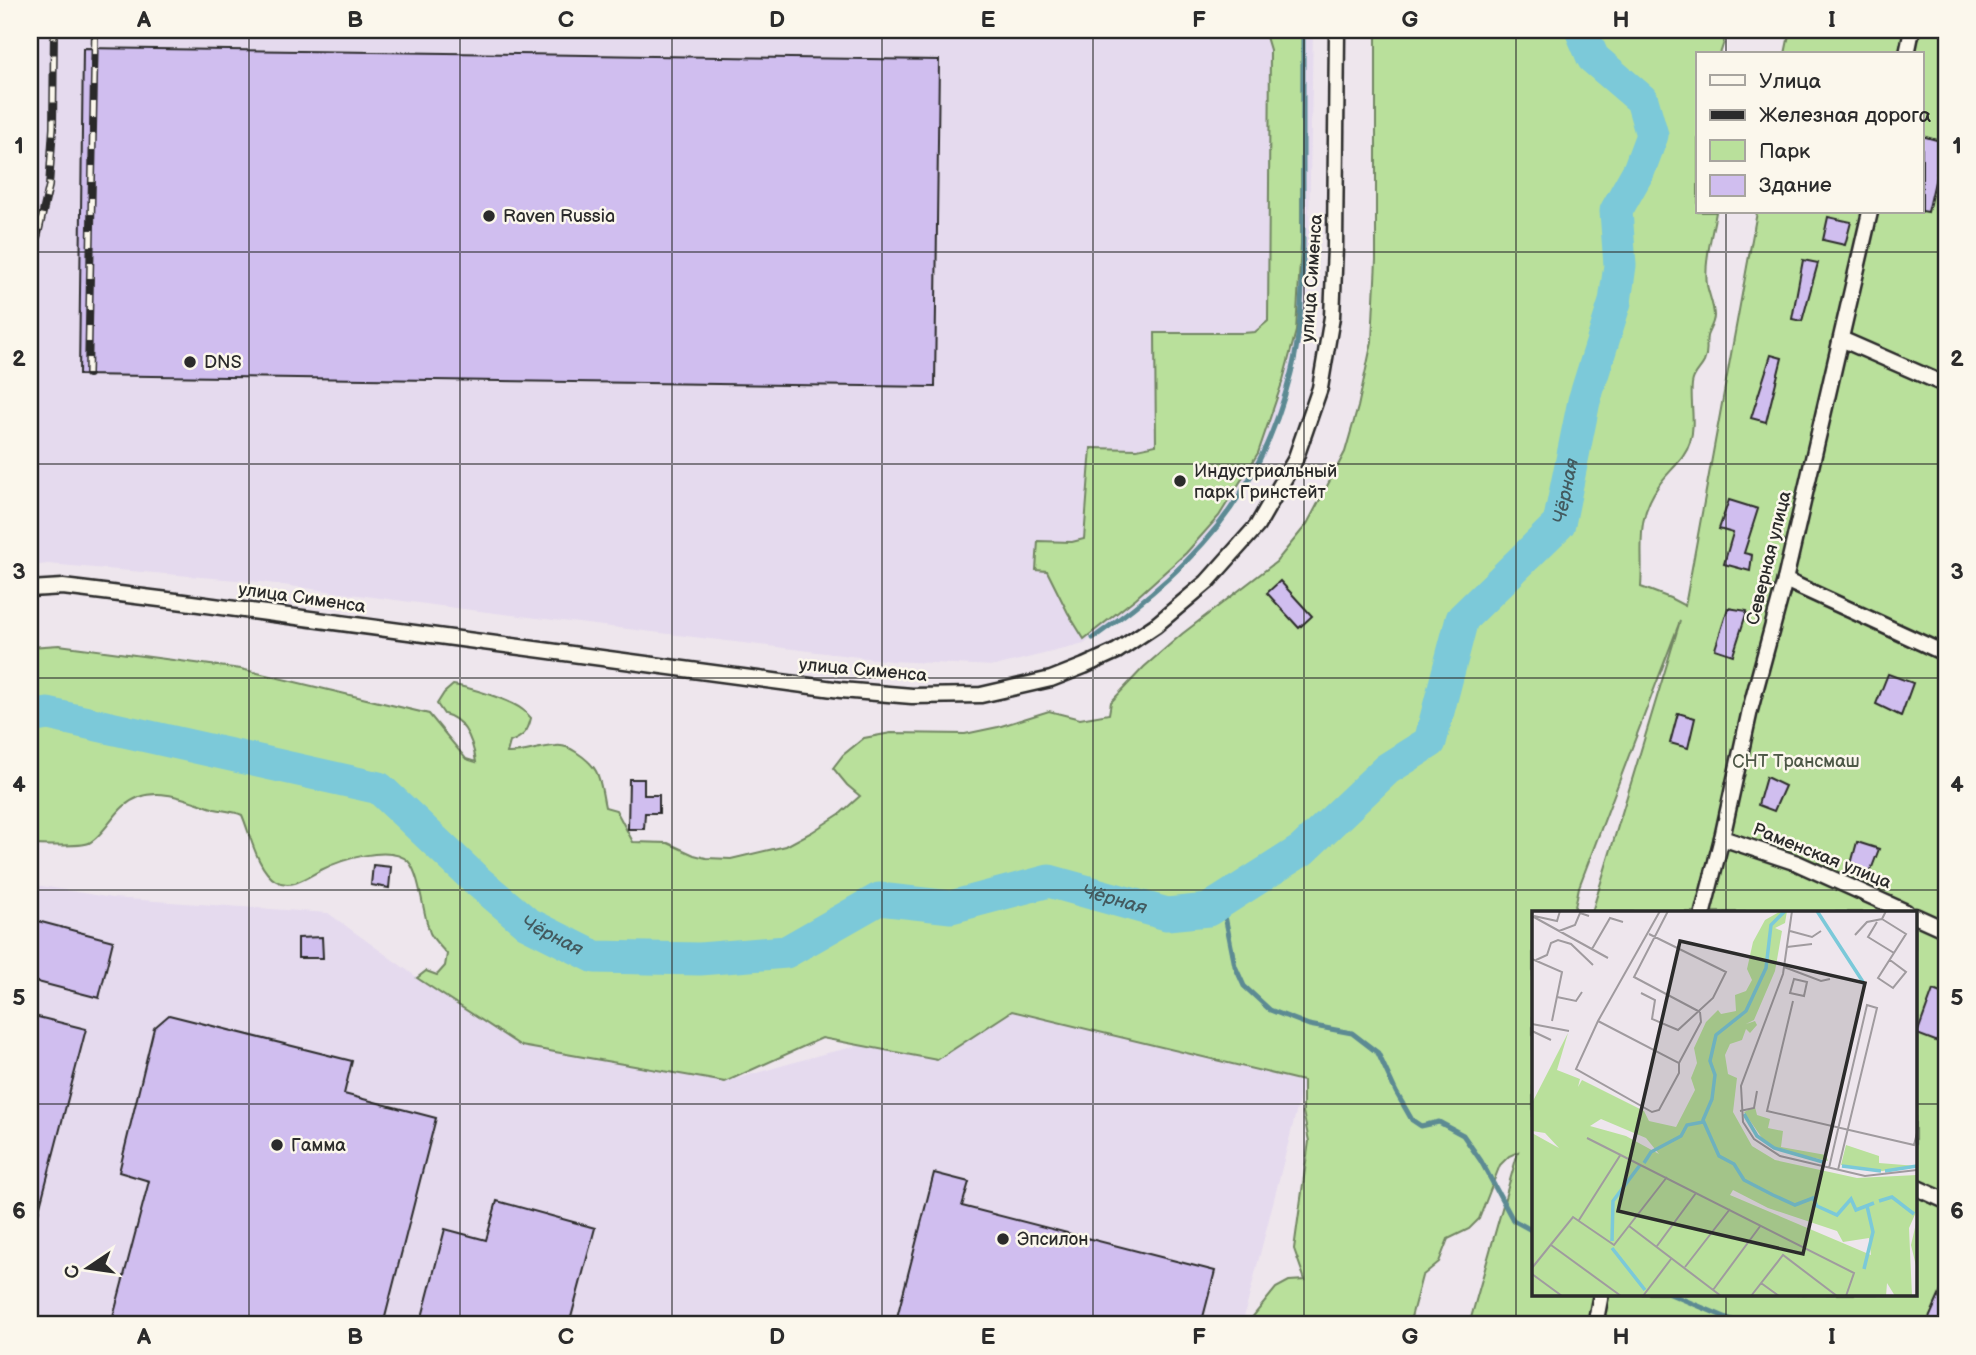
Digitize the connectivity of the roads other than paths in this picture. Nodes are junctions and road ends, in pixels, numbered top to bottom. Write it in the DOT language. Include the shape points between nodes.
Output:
graph roads {
  1 [pos="1337,30"];
  2 [pos="1912,30"];
  3 [pos="1906,52"];
  4 [pos="1870,214"];
  5 [pos="1841,339"];
  6 [pos="1946,385"];
  7 [pos="1785,580"];
  8 [pos="30,589"];
  9 [pos="1946,654"];
  10 [pos="1722,838"];
  11 [pos="1703,911"];
  12 [pos="1904,911"];
  13 [pos="1916,916"];
  14 [pos="1946,930"];
  15 [pos="1916,1187"];
  16 [pos="1946,1201"];
  17 [pos="1601,1296"];
  18 [pos="1595,1325"];
  1 -- 8 [label="street, улица Сименса" via="1332,317 1320,388 1295,460 1257,526 1207,582 1156,625 1084,666 1051,679 981,695 912,696 63,587"];
  2 -- 3 [label="street"];
  4 -- 5 [label="street, Северная улица"];
  5 -- 6 [label="street"];
  5 -- 7 [label="street, Северная улица"];
  7 -- 9 [label="street"];
  7 -- 10 [label="street, Северная улица"];
  10 -- 11 [label="street, Северная улица"];
  10 -- 12 [label="street, Раменская улица" via="1797,863"];
  13 -- 14 [label="street"];
  15 -- 16 [label="street"];
  17 -- 18 [label="street"];
}
